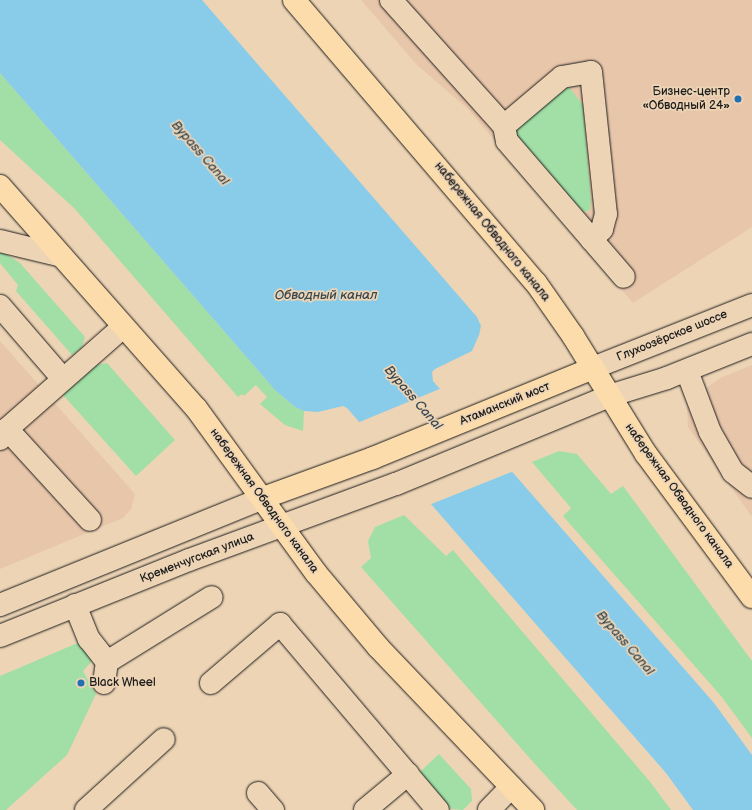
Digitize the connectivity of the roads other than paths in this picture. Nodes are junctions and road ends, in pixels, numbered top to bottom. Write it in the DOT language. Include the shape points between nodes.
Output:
graph roads {
  1 [pos="294,0"];
  2 [pos="391,0"];
  3 [pos="504,126"];
  4 [pos="0,186"];
  5 [pos="592,240"];
  6 [pos="0,241"];
  7 [pos="58,255"];
  8 [pos="624,277"];
  9 [pos="752,305"];
  10 [pos="0,306"];
  11 [pos="123,327"];
  12 [pos="752,344"];
  13 [pos="593,368"];
  14 [pos="686,371"];
  15 [pos="63,379"];
  16 [pos="609,396"];
  17 [pos="3,434"];
  18 [pos="752,488"];
  19 [pos="262,498"];
  20 [pos="90,520"];
  21 [pos="281,526"];
  22 [pos="212,597"];
  23 [pos="752,597"];
  24 [pos="0,605"];
  25 [pos="75,605"];
  26 [pos="0,636"];
  27 [pos="107,662"];
  28 [pos="211,682"];
  29 [pos="104,683"];
  30 [pos="164,739"];
  31 [pos="408,774"];
  32 [pos="511,787"];
  33 [pos="258,793"];
  34 [pos="86,810"];
  35 [pos="273,810"];
  36 [pos="365,810"];
  37 [pos="438,810"];
  38 [pos="488,810"];
  39 [pos="533,810"];
  1 -- 13 [label="main road, набережная Обводного канала" via="536,283"];
  2 -- 3 [label="street"];
  3 -- 5 [label="street" via="507,141"];
  3 -- 5 [label="street" via="562,77 591,72 606,214 602,229"];
  4 -- 7 [label="main road, набережная Обводного канала"];
  5 -- 8 [label="street"];
  6 -- 7 [label="street"];
  7 -- 11 [label="main road, набережная Обводного канала"];
  9 -- 13 [label="street, Глухоозёрское шоссе"];
  10 -- 15 [label="street"];
  11 -- 15 [label="street"];
  11 -- 19 [label="main road, набережная Обводного канала" via="196,408"];
  12 -- 14 [label="street"];
  13 -- 16 [label="main road, набережная Обводного канала"];
  13 -- 19 [label="main road, Атаманский мост" via="373,458"];
  14 -- 16 [label="street"];
  14 -- 18 [label="street" via="710,432 733,472"];
  15 -- 17 [label="street"];
  16 -- 21 [label="street, Кременчугская улица" via="396,484"];
  16 -- 23 [label="main road, набережная Обводного канала" via="646,454"];
  17 -- 20 [label="street"];
  19 -- 21 [label="main road, набережная Обводного канала"];
  19 -- 24 [label="street"];
  21 -- 25 [label="street, Кременчугская улица"];
  21 -- 32 [label="main road, набережная Обводного канала" via="316,573 378,647"];
  22 -- 27 [label="street"];
  25 -- 26 [label="street, Кременчугская улица"];
  25 -- 27 [label="street" via="89,639"];
  27 -- 29 [label="street"];
  28 -- 31 [label="street" via="280,624"];
  30 -- 34 [label="street"];
  31 -- 36 [label="street"];
  31 -- 37 [label="street"];
  32 -- 38 [label="street"];
  32 -- 39 [label="main road, набережная Обводного канала"];
  33 -- 35 [label="street"];
}
